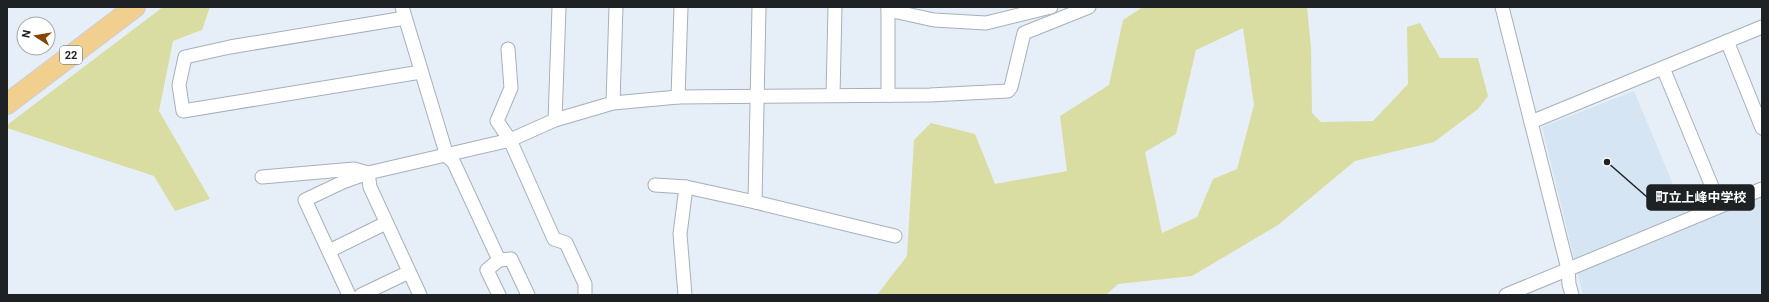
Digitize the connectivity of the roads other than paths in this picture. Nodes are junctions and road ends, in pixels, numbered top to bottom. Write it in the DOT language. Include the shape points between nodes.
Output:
graph roads {
  1 [pos="136,7"];
  2 [pos="558,7"];
  3 [pos="616,7"];
  4 [pos="681,7"];
  5 [pos="759,7"];
  6 [pos="835,7"];
  7 [pos="1051,7"];
  8 [pos="1089,7"];
  9 [pos="1502,7"];
  10 [pos="888,9"];
  11 [pos="404,13"];
  12 [pos="1762,27"];
  13 [pos="1727,41"];
  14 [pos="508,49"];
  15 [pos="1663,68"];
  16 [pos="421,72"];
  17 [pos="833,95"];
  18 [pos="888,95"];
  19 [pos="756,96"];
  20 [pos="678,97"];
  21 [pos="7,104"];
  22 [pos="614,104"];
  23 [pos="555,120"];
  24 [pos="1531,122"];
  25 [pos="1762,128"];
  26 [pos="510,140"];
  27 [pos="447,156"];
  28 [pos="368,173"];
  29 [pos="262,177"];
  30 [pos="655,185"];
  31 [pos="686,187"];
  32 [pos="1713,189"];
  33 [pos="1762,189"];
  34 [pos="755,202"];
  35 [pos="386,223"];
  36 [pos="895,236"];
  37 [pos="329,251"];
  38 [pos="499,260"];
  39 [pos="1568,269"];
  40 [pos="409,272"];
  41 [pos="349,295"];
  42 [pos="361,295"];
  43 [pos="420,295"];
  44 [pos="499,295"];
  45 [pos="528,295"];
  46 [pos="585,295"];
  47 [pos="684,295"];
  48 [pos="1506,295"];
  49 [pos="1572,295"];
  1 -- 21 [label="main road, 22"];
  2 -- 23 [label="street"];
  3 -- 22 [label="street"];
  4 -- 20 [label="street"];
  5 -- 19 [label="street"];
  6 -- 17 [label="street"];
  7 -- 10 [label="street" via="986,23 934,20"];
  8 -- 18 [label="street" via="1024,33 1008,91"];
  9 -- 24 [label="street"];
  10 -- 18 [label="street"];
  11 -- 16 [label="street"];
  11 -- 16 [label="street" via="185,57 179,85 183,112"];
  12 -- 13 [label="street"];
  13 -- 15 [label="street"];
  13 -- 25 [label="street"];
  14 -- 26 [label="street" via="511,88 497,121"];
  15 -- 24 [label="street"];
  15 -- 32 [label="street"];
  16 -- 27 [label="street"];
  17 -- 18 [label="street"];
  17 -- 19 [label="street"];
  19 -- 20 [label="street"];
  19 -- 34 [label="street"];
  20 -- 22 [label="street"];
  22 -- 23 [label="street"];
  23 -- 26 [label="street"];
  24 -- 39 [label="street"];
  26 -- 27 [label="street"];
  26 -- 46 [label="street" via="554,239 566,243 585,284"];
  27 -- 28 [label="street"];
  27 -- 38 [label="street" via="454,164"];
  28 -- 29 [label="street" via="354,169"];
  28 -- 35 [label="street" via="370,187"];
  28 -- 37 [label="street" via="305,200"];
  30 -- 31 [label="street"];
  31 -- 34 [label="street"];
  31 -- 47 [label="street" via="680,234"];
  33 -- 39 [label="street"];
  34 -- 36 [label="street"];
  35 -- 37 [label="street"];
  35 -- 40 [label="street"];
  37 -- 41 [label="street"];
  38 -- 44 [label="street" via="487,270"];
  38 -- 45 [label="street" via="511,259"];
  39 -- 48 [label="street"];
  39 -- 49 [label="street"];
  40 -- 42 [label="street"];
  40 -- 43 [label="street"];
}
